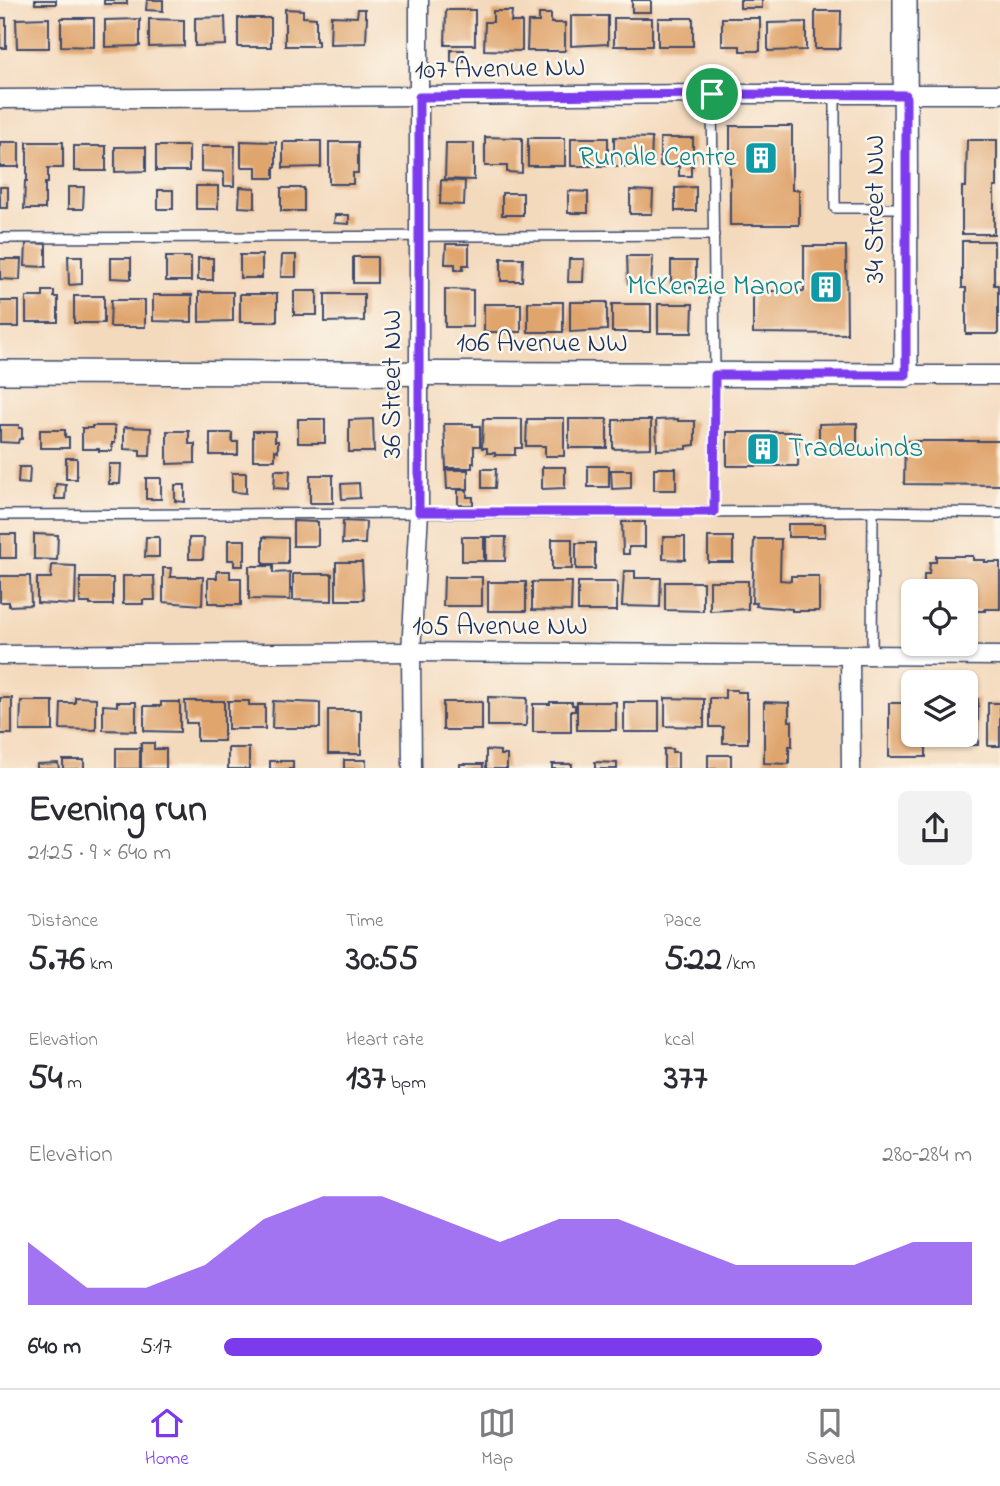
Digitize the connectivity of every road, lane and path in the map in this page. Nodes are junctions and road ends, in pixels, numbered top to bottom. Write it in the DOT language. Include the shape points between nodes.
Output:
graph roads {
  1 [pos="419,0"];
  2 [pos="905,0"];
  3 [pos="712,94"];
  4 [pos="835,94"];
  5 [pos="1000,94"];
  6 [pos="906,95"];
  7 [pos="419,97"];
  8 [pos="0,99"];
  9 [pos="906,208"];
  10 [pos="714,235"];
  11 [pos="419,236"];
  12 [pos="0,237"];
  13 [pos="0,372"];
  14 [pos="419,374"];
  15 [pos="1000,374"];
  16 [pos="715,375"];
  17 [pos="906,375"];
  18 [pos="873,511"];
  19 [pos="419,512"];
  20 [pos="714,512"];
  21 [pos="1000,513"];
  22 [pos="0,514"];
  23 [pos="411,652"];
  24 [pos="0,655"];
  25 [pos="850,656"];
  26 [pos="872,656"];
  27 [pos="1000,656"];
  28 [pos="412,768"];
  29 [pos="851,768"];
  1 -- 7 [label="street, 36 Street NW"];
  2 -- 6 [label="street, 34 Street NW"];
  3 -- 4 [label="street, 107 Avenue NW"];
  3 -- 7 [label="street, 107 Avenue NW"];
  3 -- 10 [label="lane"];
  4 -- 6 [label="street, 107 Avenue NW"];
  4 -- 9 [label="lane" via="835,208"];
  5 -- 6 [label="street, 107 Avenue NW"];
  6 -- 9 [label="street, 34 Street NW"];
  7 -- 8 [label="street, 107 Avenue NW"];
  7 -- 11 [label="street, 36 Street NW"];
  9 -- 17 [label="street, 34 Street NW"];
  10 -- 11 [label="lane"];
  10 -- 16 [label="lane"];
  11 -- 12 [label="lane"];
  11 -- 14 [label="street, 36 Street NW"];
  13 -- 14 [label="street, 106 Avenue NW"];
  14 -- 16 [label="street, 106 Avenue NW"];
  14 -- 19 [label="street, 36 Street NW"];
  15 -- 17 [label="street, 106 Avenue NW"];
  16 -- 17 [label="street, 106 Avenue NW"];
  16 -- 20 [label="lane"];
  18 -- 20 [label="lane"];
  18 -- 21 [label="lane"];
  18 -- 26 [label="lane"];
  19 -- 20 [label="lane"];
  19 -- 22 [label="lane"];
  19 -- 23 [label="street, 36 Street NW"];
  23 -- 24 [label="street, 105 Avenue NW"];
  23 -- 25 [label="street, 105 Avenue NW"];
  23 -- 28 [label="street, 36 Street NW"];
  25 -- 26 [label="street, 105 Avenue NW"];
  25 -- 29 [label="street"];
  26 -- 27 [label="street, 105 Avenue NW"];
}
